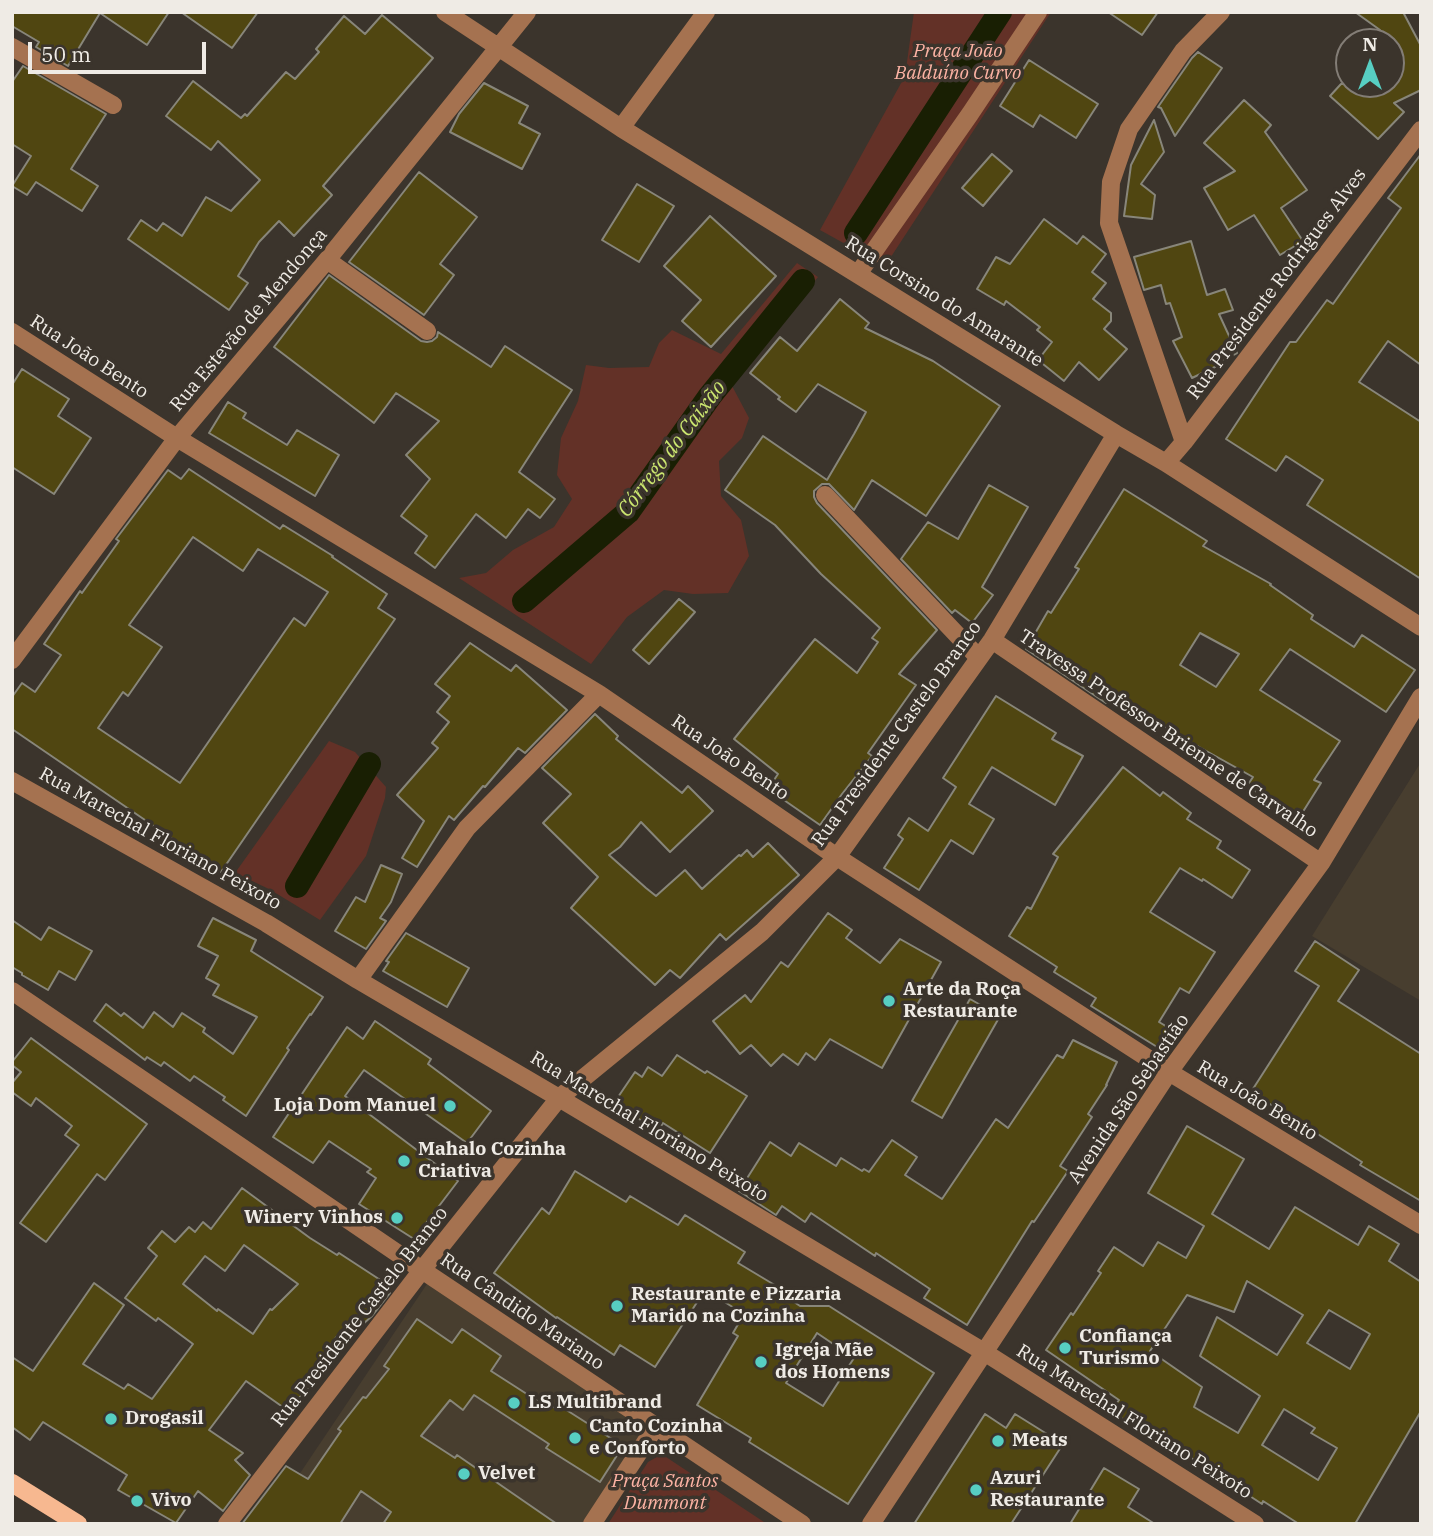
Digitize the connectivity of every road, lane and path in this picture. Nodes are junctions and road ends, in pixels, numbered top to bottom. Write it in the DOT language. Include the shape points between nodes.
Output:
graph roads {
  1 [pos="445,12"];
  2 [pos="527,12"];
  3 [pos="706,12"];
  4 [pos="1038,12"];
  5 [pos="1221,12"];
  6 [pos="12,47"];
  7 [pos="499,47"];
  8 [pos="113,105"];
  9 [pos="621,128"];
  10 [pos="1421,130"];
  11 [pos="327,260"];
  12 [pos="858,274"];
  13 [pos="427,331"];
  14 [pos="12,332"];
  15 [pos="1116,435"];
  16 [pos="177,438"];
  17 [pos="1184,442"];
  18 [pos="1166,463"];
  19 [pos="825,495"];
  20 [pos="1421,627"];
  21 [pos="992,640"];
  22 [pos="978,657"];
  23 [pos="12,660"];
  24 [pos="599,694"];
  25 [pos="1421,697"];
  26 [pos="12,781"];
  27 [pos="837,857"];
  28 [pos="1321,863"];
  29 [pos="358,981"];
  30 [pos="12,991"];
  31 [pos="1170,1072"];
  32 [pos="559,1098"];
  33 [pos="1421,1225"];
  34 [pos="422,1270"];
  35 [pos="984,1352"];
  36 [pos="656,1426"];
  37 [pos="12,1483"];
  38 [pos="78,1524"];
  39 [pos="227,1524"];
  40 [pos="592,1524"];
  41 [pos="802,1524"];
  42 [pos="871,1524"];
  43 [pos="1255,1524"];
  1 -- 7 [label="street, Rua Corsino do Amarante"];
  2 -- 7 [label="street, Rua Estevão de Mendonça"];
  3 -- 9 [label="street"];
  4 -- 12 [label="street"];
  5 -- 17 [label="street" via="1183,51 1129,129 1111,182 1110,223"];
  6 -- 8 [label="street"];
  7 -- 9 [label="street, Rua Corsino do Amarante"];
  7 -- 11 [label="street, Rua Estevão de Mendonça"];
  9 -- 12 [label="street, Rua Corsino do Amarante"];
  10 -- 17 [label="street, Rua Presidente Rodrigues Alves"];
  11 -- 13 [label="street"];
  11 -- 16 [label="street, Rua Estevão de Mendonça"];
  12 -- 15 [label="street, Rua Corsino do Amarante"];
  14 -- 16 [label="street, Rua João Bento"];
  15 -- 18 [label="street, Rua Corsino do Amarante"];
  15 -- 21 [label="street, Rua Presidente Castelo Branco"];
  16 -- 23 [label="street, Rua Estevão de Mendonça"];
  16 -- 24 [label="street, Rua João Bento"];
  17 -- 18 [label="street, Rua Presidente Rodrigues Alves"];
  18 -- 20 [label="street, Rua Corsino do Amarante"];
  19 -- 22 [label="street"];
  21 -- 22 [label="street, Rua Presidente Castelo Branco"];
  21 -- 28 [label="street, Travessa Professor Brienne de Carvalho"];
  22 -- 27 [label="street, Rua Presidente Castelo Branco"];
  24 -- 27 [label="street, Rua João Bento"];
  24 -- 29 [label="street" via="467,828"];
  25 -- 28 [label="street, Avenida São Sebastião"];
  26 -- 29 [label="street, Rua Marechal Floriano Peixoto" via="266,923"];
  27 -- 31 [label="street, Rua João Bento"];
  27 -- 32 [label="street, Rua Presidente Castelo Branco" via="762,932"];
  28 -- 31 [label="street, Avenida São Sebastião"];
  29 -- 32 [label="street, Rua Marechal Floriano Peixoto"];
  30 -- 34 [label="street, Rua Cândido Mariano"];
  31 -- 33 [label="street, Rua João Bento"];
  31 -- 35 [label="street, Avenida São Sebastião"];
  32 -- 34 [label="street, Rua Presidente Castelo Branco"];
  32 -- 35 [label="street, Rua Marechal Floriano Peixoto"];
  34 -- 36 [label="street, Rua Cândido Mariano"];
  34 -- 39 [label="street, Rua Presidente Castelo Branco"];
  35 -- 42 [label="street, Avenida São Sebastião"];
  35 -- 43 [label="street, Rua Marechal Floriano Peixoto"];
  36 -- 40 [label="street"];
  36 -- 41 [label="street, Rua Cândido Mariano"];
  37 -- 38 [label="main road"];
}
